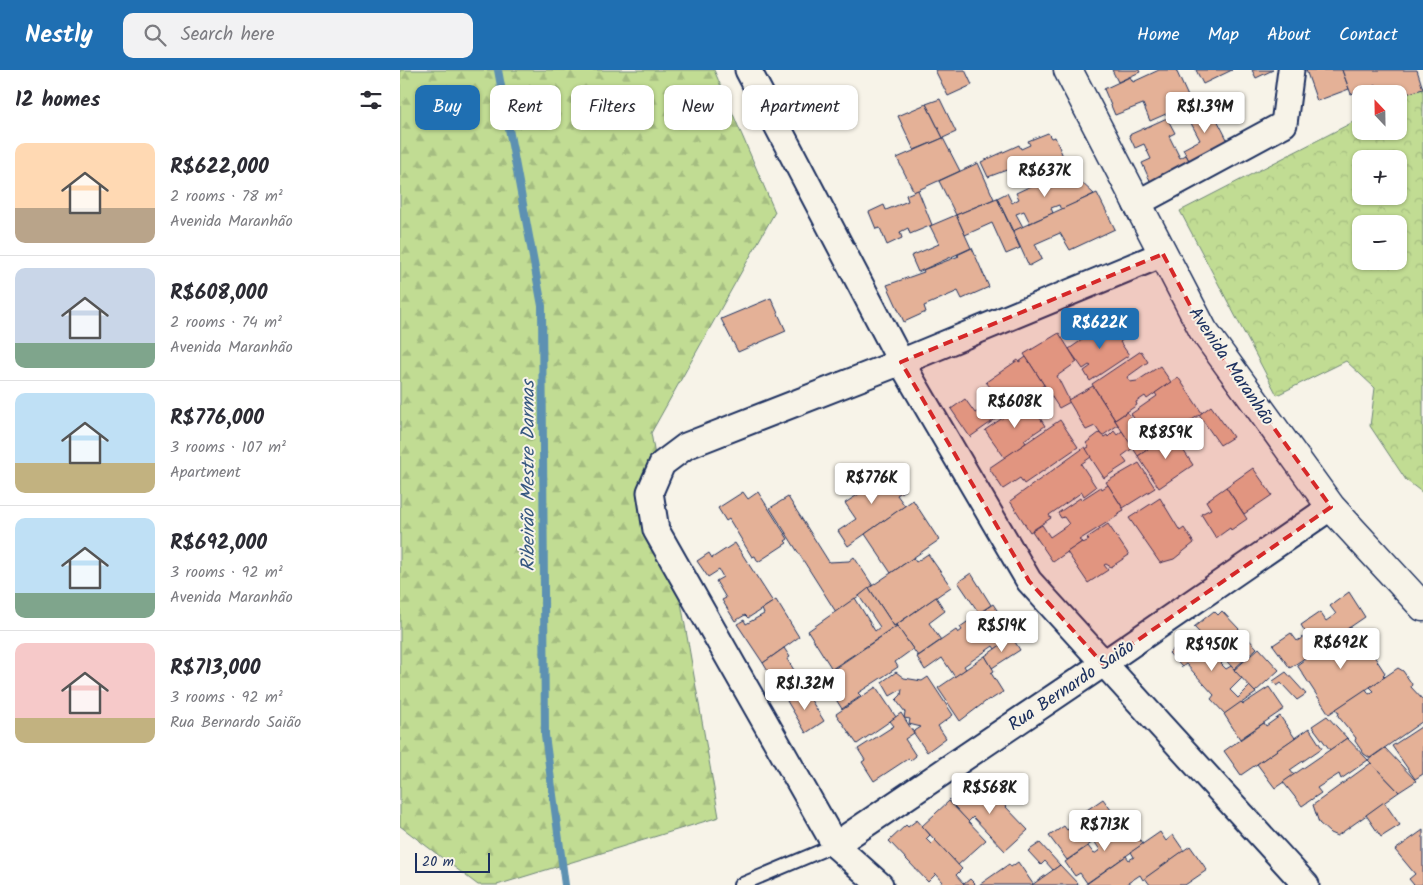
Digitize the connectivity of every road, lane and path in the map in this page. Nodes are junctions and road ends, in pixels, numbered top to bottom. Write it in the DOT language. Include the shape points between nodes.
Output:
graph roads {
  1 [pos="748,70"];
  2 [pos="1068,70"];
  3 [pos="1291,70"];
  4 [pos="1136,204"];
  5 [pos="1163,254"];
  6 [pos="901,362"];
  7 [pos="1331,507"];
  8 [pos="1423,607"];
  9 [pos="1103,664"];
  10 [pos="835,845"];
  11 [pos="740,885"];
  12 [pos="880,885"];
  13 [pos="1306,885"];
  1 -- 6 [label="street"];
  2 -- 4 [label="street, Avenida Maranhão"];
  3 -- 4 [label="street" via="1284,124"];
  4 -- 5 [label="street, Avenida Maranhão"];
  5 -- 6 [label="street"];
  5 -- 7 [label="street, Avenida Maranhão" via="1203,330"];
  6 -- 9 [label="street" via="1029,581"];
  6 -- 10 [label="street" via="686,446 662,464 650,492 656,530"];
  7 -- 8 [label="street, Avenida Maranhão"];
  7 -- 9 [label="street, Rua Bernardo Saião"];
  9 -- 10 [label="street, Rua Bernardo Saião"];
  9 -- 13 [label="street"];
  10 -- 11 [label="lane"];
  10 -- 12 [label="street"];
}
